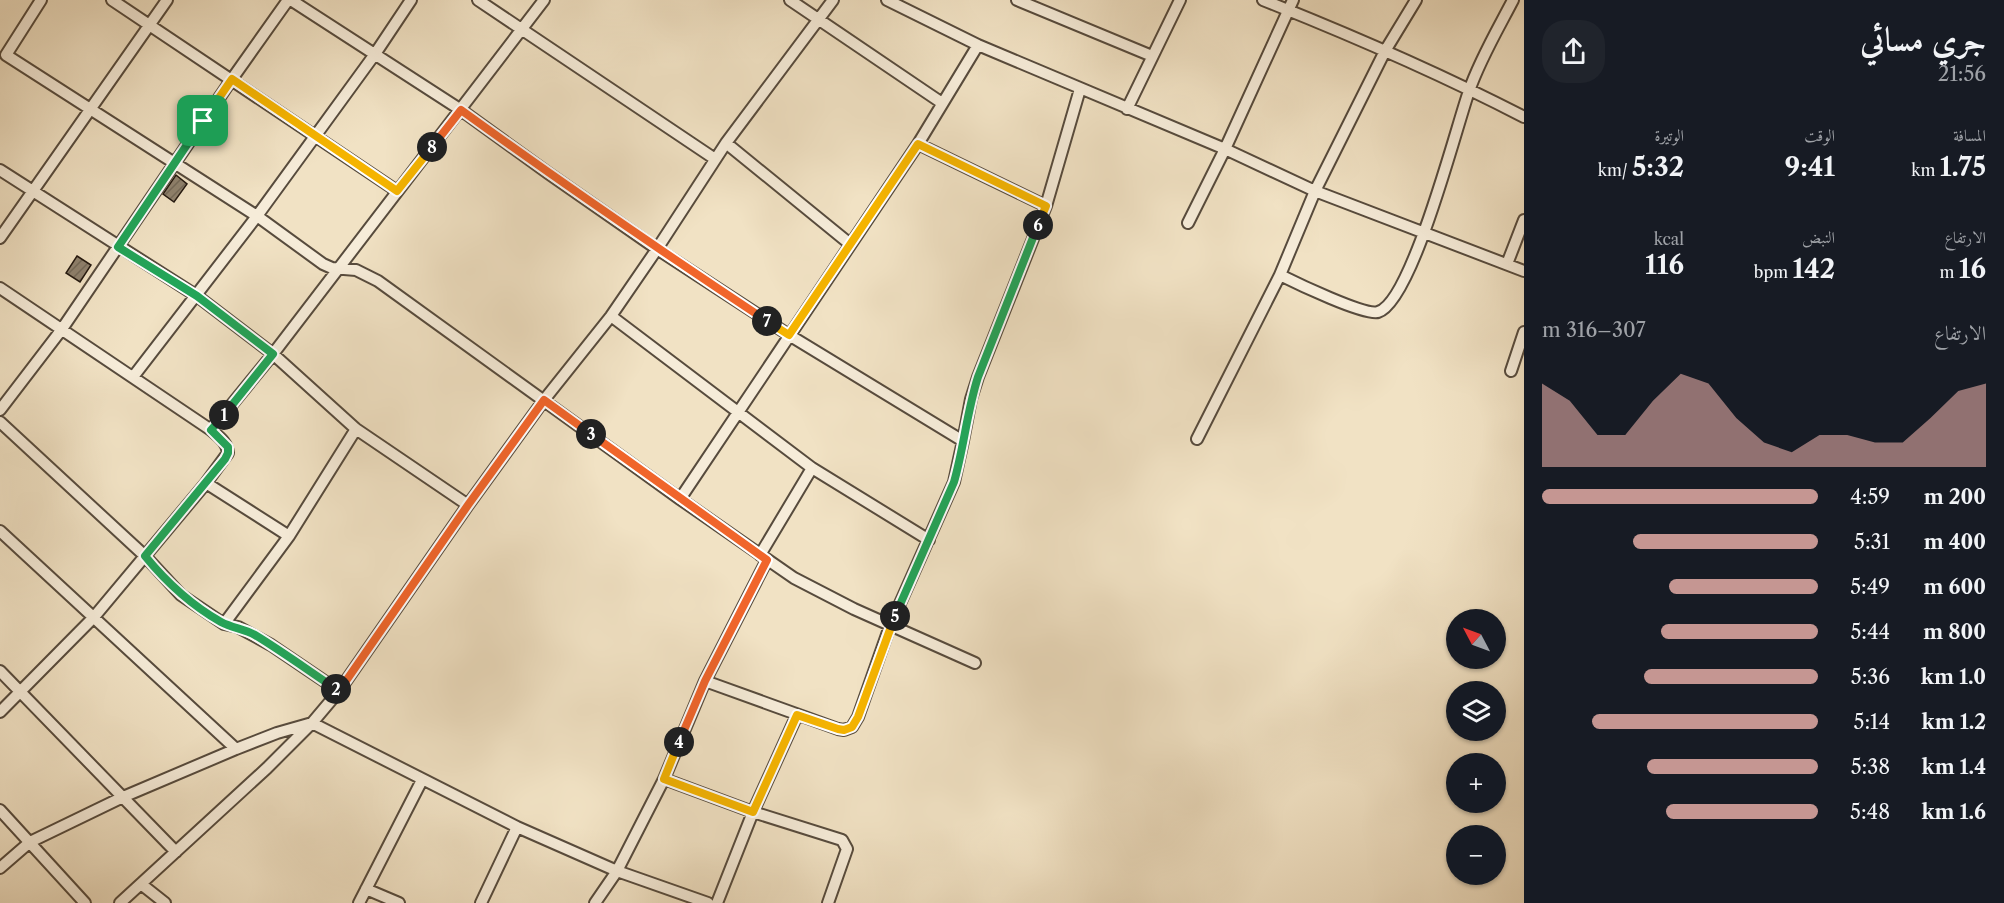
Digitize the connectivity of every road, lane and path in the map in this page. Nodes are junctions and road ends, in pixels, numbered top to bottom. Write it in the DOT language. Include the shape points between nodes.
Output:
graph roads {
  1 [pos="41,0"];
  2 [pos="112,0"];
  3 [pos="167,0"];
  4 [pos="290,0"];
  5 [pos="411,0"];
  6 [pos="478,0"];
  7 [pos="544,0"];
  8 [pos="790,0"];
  9 [pos="832,0"];
  10 [pos="887,0"];
  11 [pos="1017,0"];
  12 [pos="1180,0"];
  13 [pos="1263,0"];
  14 [pos="1416,0"];
  15 [pos="1513,0"];
  16 [pos="1290,5"];
  17 [pos="819,19"];
  18 [pos="150,24"];
  19 [pos="520,30"];
  20 [pos="978,45"];
  21 [pos="1385,51"];
  22 [pos="375,54"];
  23 [pos="2,56"];
  24 [pos="1152,56"];
  25 [pos="232,79"];
  26 [pos="1080,89"];
  27 [pos="1470,89"];
  28 [pos="942,103"];
  29 [pos="1127,109"];
  30 [pos="91,110"];
  31 [pos="461,110"];
  32 [pos="1524,117"];
  33 [pos="314,135"];
  34 [pos="726,143"];
  35 [pos="918,144"];
  36 [pos="1225,149"];
  37 [pos="714,159"];
  38 [pos="175,163"];
  39 [pos="0,170"];
  40 [pos="35,190"];
  41 [pos="397,191"];
  42 [pos="1315,191"];
  43 [pos="1046,206"];
  44 [pos="257,216"];
  45 [pos="1524,220"];
  46 [pos="1188,223"];
  47 [pos="1424,234"];
  48 [pos="0,238"];
  49 [pos="850,244"];
  50 [pos="118,247"];
  51 [pos="657,249"];
  52 [pos="1508,264"];
  53 [pos="338,268"];
  54 [pos="1524,271"];
  55 [pos="1280,275"];
  56 [pos="0,288"];
  57 [pos="197,296"];
  58 [pos="611,316"];
  59 [pos="62,329"];
  60 [pos="1524,332"];
  61 [pos="789,335"];
  62 [pos="273,354"];
  63 [pos="1510,371"];
  64 [pos="133,377"];
  65 [pos="544,400"];
  66 [pos="0,410"];
  67 [pos="739,412"];
  68 [pos="0,422"];
  69 [pos="356,429"];
  70 [pos="211,430"];
  71 [pos="1197,439"];
  72 [pos="963,441"];
  73 [pos="812,468"];
  74 [pos="206,483"];
  75 [pos="680,499"];
  76 [pos="468,505"];
  77 [pos="0,531"];
  78 [pos="289,536"];
  79 [pos="929,540"];
  80 [pos="145,556"];
  81 [pos="763,557"];
  82 [pos="94,617"];
  83 [pos="224,624"];
  84 [pos="890,626"];
  85 [pos="975,663"];
  86 [pos="0,670"];
  87 [pos="705,681"];
  88 [pos="21,691"];
  89 [pos="339,691"];
  90 [pos="0,712"];
  91 [pos="797,715"];
  92 [pos="312,723"];
  93 [pos="236,749"];
  94 [pos="664,779"];
  95 [pos="422,780"];
  96 [pos="123,797"];
  97 [pos="0,810"];
  98 [pos="753,812"];
  99 [pos="517,827"];
  100 [pos="30,842"];
  101 [pos="176,852"];
  102 [pos="0,868"];
  103 [pos="617,871"];
  104 [pos="141,884"];
  105 [pos="366,889"];
  106 [pos="85,903"];
  107 [pos="120,903"];
  108 [pos="165,903"];
  109 [pos="359,903"];
  110 [pos="399,903"];
  111 [pos="481,903"];
  112 [pos="595,903"];
  113 [pos="708,903"];
  114 [pos="717,903"];
  115 [pos="828,903"];
  1 -- 23 [label="street"];
  2 -- 18 [label="street"];
  3 -- 18 [label="street"];
  4 -- 22 [label="street"];
  4 -- 25 [label="street"];
  5 -- 22 [label="street"];
  6 -- 19 [label="street"];
  7 -- 19 [label="street"];
  8 -- 17 [label="street"];
  9 -- 17 [label="street"];
  10 -- 20 [label="street"];
  11 -- 24 [label="street"];
  12 -- 24 [label="street"];
  13 -- 16 [label="street"];
  14 -- 21 [label="street"];
  15 -- 27 [label="street"];
  16 -- 21 [label="street"];
  16 -- 36 [label="street"];
  17 -- 28 [label="street"];
  17 -- 34 [label="street"];
  18 -- 25 [label="street"];
  18 -- 30 [label="street"];
  19 -- 31 [label="street"];
  19 -- 37 [label="street"];
  20 -- 26 [label="street"];
  20 -- 28 [label="street"];
  21 -- 27 [label="street"];
  21 -- 42 [label="street"];
  22 -- 31 [label="street"];
  22 -- 33 [label="street"];
  23 -- 30 [label="street"];
  24 -- 29 [label="street"];
  25 -- 33 [label="street"];
  25 -- 38 [label="street"];
  26 -- 29 [label="street"];
  26 -- 43 [label="street"];
  27 -- 32 [label="street"];
  27 -- 47 [label="street"];
  28 -- 35 [label="street"];
  29 -- 36 [label="street"];
  30 -- 38 [label="street"];
  30 -- 40 [label="street"];
  31 -- 41 [label="street"];
  31 -- 51 [label="street"];
  33 -- 41 [label="street"];
  33 -- 44 [label="street"];
  34 -- 37 [label="street"];
  34 -- 49 [label="street"];
  35 -- 43 [label="street"];
  35 -- 49 [label="street"];
  36 -- 42 [label="street"];
  36 -- 46 [label="street"];
  37 -- 51 [label="street"];
  38 -- 44 [label="street"];
  38 -- 50 [label="street"];
  39 -- 40 [label="street"];
  40 -- 48 [label="street"];
  40 -- 50 [label="street"];
  41 -- 53 [label="street"];
  42 -- 47 [label="street"];
  42 -- 55 [label="street"];
  43 -- 72 [label="street" via="978,377"];
  44 -- 53 [label="street" via="322,264"];
  44 -- 57 [label="street"];
  45 -- 52 [label="street"];
  47 -- 52 [label="street"];
  47 -- 55 [label="street" via="1396,296 1380,312 1330,298"];
  49 -- 61 [label="street"];
  50 -- 57 [label="street"];
  50 -- 59 [label="street"];
  51 -- 58 [label="street"];
  51 -- 61 [label="street"];
  52 -- 54 [label="street"];
  53 -- 62 [label="street"];
  53 -- 65 [label="street" via="360,271 378,281"];
  55 -- 71 [label="street"];
  56 -- 59 [label="street"];
  57 -- 62 [label="street"];
  57 -- 64 [label="street"];
  58 -- 65 [label="street"];
  58 -- 67 [label="street"];
  59 -- 64 [label="street"];
  59 -- 66 [label="street"];
  60 -- 63 [label="street"];
  61 -- 67 [label="street"];
  61 -- 72 [label="street"];
  62 -- 69 [label="street"];
  62 -- 70 [label="street"];
  64 -- 70 [label="street"];
  65 -- 75 [label="street"];
  65 -- 76 [label="street"];
  67 -- 73 [label="street"];
  67 -- 75 [label="street"];
  68 -- 80 [label="street"];
  69 -- 76 [label="street"];
  69 -- 78 [label="street"];
  70 -- 74 [label="street" via="224,441 228,453"];
  72 -- 79 [label="street" via="954,482"];
  73 -- 79 [label="street"];
  73 -- 81 [label="street"];
  74 -- 78 [label="street"];
  74 -- 80 [label="street"];
  75 -- 81 [label="street"];
  76 -- 89 [label="street"];
  77 -- 82 [label="street"];
  78 -- 83 [label="street"];
  79 -- 84 [label="street"];
  80 -- 82 [label="street"];
  80 -- 83 [label="street" via="181,595"];
  81 -- 84 [label="street" via="815,589"];
  81 -- 87 [label="street"];
  82 -- 88 [label="street"];
  82 -- 93 [label="street"];
  83 -- 89 [label="street" via="252,633"];
  84 -- 85 [label="street"];
  84 -- 91 [label="street" via="852,727 838,729"];
  86 -- 88 [label="street"];
  87 -- 91 [label="street"];
  87 -- 94 [label="street"];
  88 -- 90 [label="street"];
  88 -- 96 [label="street"];
  89 -- 92 [label="street"];
  91 -- 98 [label="street"];
  92 -- 93 [label="street"];
  92 -- 95 [label="street"];
  92 -- 101 [label="street"];
  93 -- 96 [label="street"];
  94 -- 98 [label="street"];
  94 -- 103 [label="street"];
  95 -- 99 [label="street"];
  95 -- 105 [label="street"];
  96 -- 100 [label="street"];
  96 -- 101 [label="street"];
  97 -- 100 [label="street"];
  98 -- 114 [label="street"];
  98 -- 115 [label="street" via="845,843 846,855"];
  99 -- 103 [label="street"];
  99 -- 111 [label="street"];
  100 -- 102 [label="street"];
  100 -- 106 [label="street"];
  101 -- 104 [label="street"];
  103 -- 112 [label="street"];
  103 -- 113 [label="street"];
  104 -- 107 [label="street"];
  104 -- 108 [label="street"];
  105 -- 109 [label="street"];
  105 -- 110 [label="street"];
}
